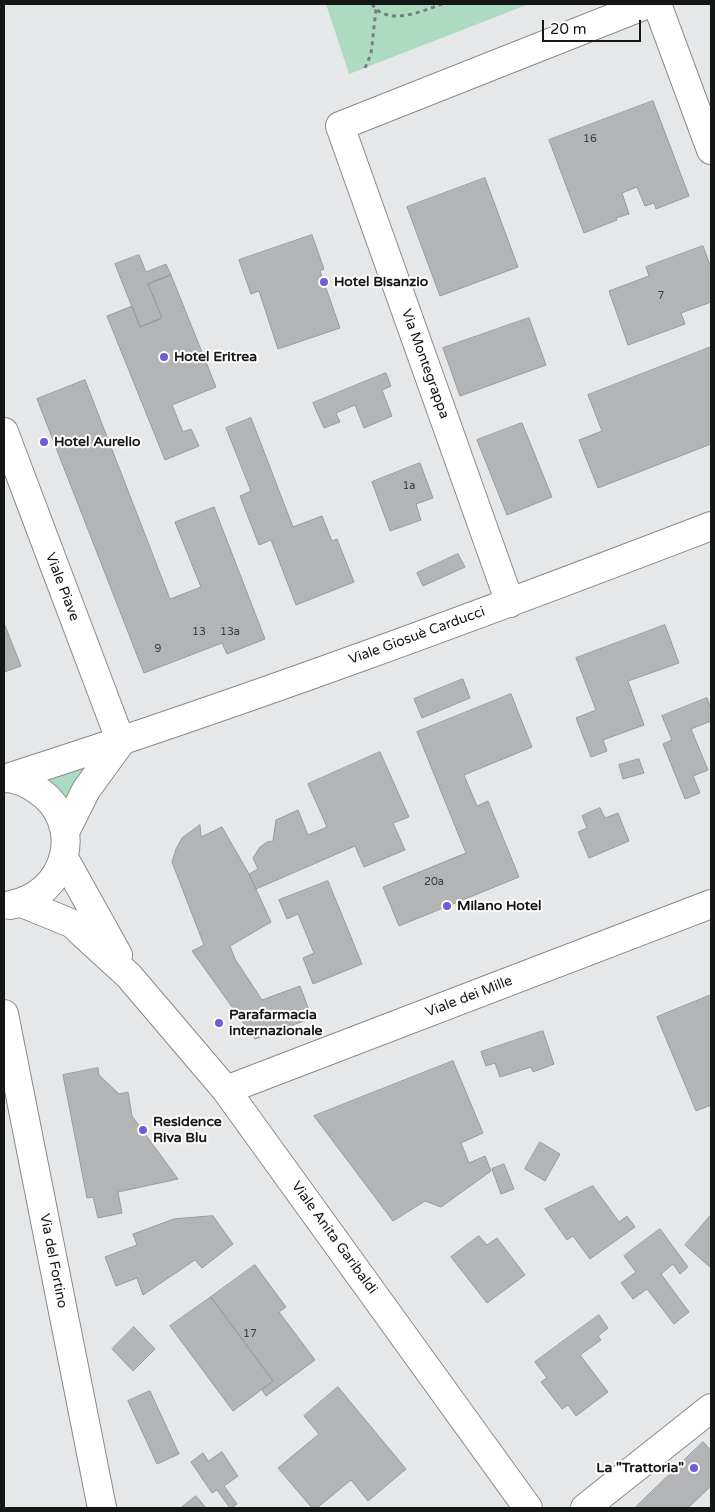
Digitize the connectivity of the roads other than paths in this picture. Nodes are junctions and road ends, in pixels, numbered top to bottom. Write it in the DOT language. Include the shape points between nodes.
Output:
graph roads {
  1 [pos="648,4"];
  2 [pos="657,4"];
  3 [pos="711,150"];
  4 [pos="4,432"];
  5 [pos="711,526"];
  6 [pos="510,602"];
  7 [pos="121,742"];
  8 [pos="6,778"];
  9 [pos="64,845"];
  10 [pos="13,904"];
  11 [pos="711,904"];
  12 [pos="129,976"];
  13 [pos="4,1014"];
  14 [pos="226,1090"];
  15 [pos="711,1408"];
  16 [pos="102,1508"];
  17 [pos="528,1508"];
  18 [pos="585,1508"];
  1 -- 6 [label="street, Via Montegrappa" via="340,126"];
  2 -- 3 [label="street"];
  4 -- 7 [label="street, Viale Piave"];
  5 -- 6 [label="street, Viale Giosuè Carducci"];
  6 -- 7 [label="street, Viale Giosuè Carducci"];
  7 -- 8 [label="street, Viale Giosuè Carducci"];
  7 -- 9 [label="street" via="86,790"];
  8 -- 9 [label="street, Viale Anita Garibaldi" via="28,784 45,795 58,812"];
  9 -- 10 [label="street" via="55,877 41,893"];
  9 -- 12 [label="street, Viale Anita Garibaldi"];
  10 -- 12 [label="street, Viale Anita Garibaldi" via="73,924"];
  11 -- 14 [label="street, Viale dei Mille"];
  12 -- 14 [label="street, Viale Anita Garibaldi"];
  13 -- 16 [label="street, Via del Fortino"];
  14 -- 17 [label="street, Viale Anita Garibaldi"];
  15 -- 18 [label="street"];
}
